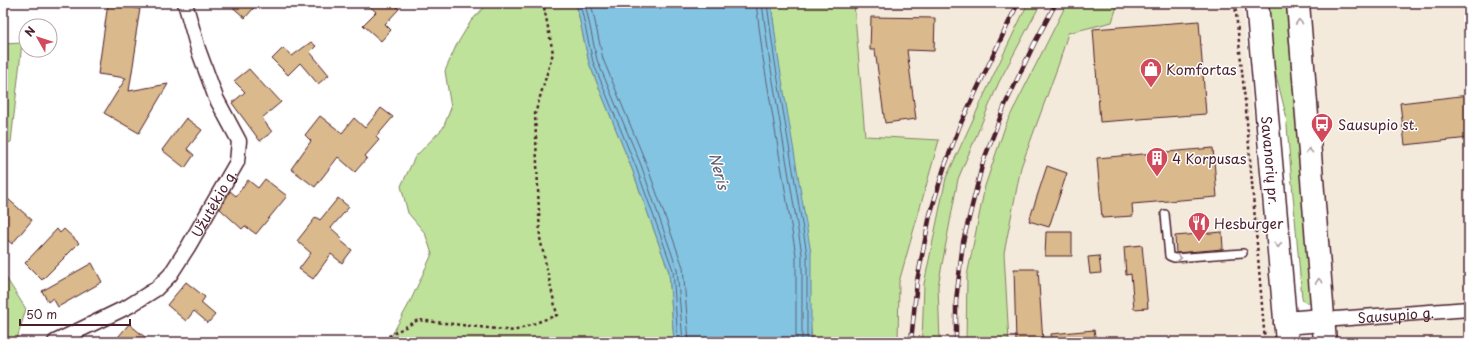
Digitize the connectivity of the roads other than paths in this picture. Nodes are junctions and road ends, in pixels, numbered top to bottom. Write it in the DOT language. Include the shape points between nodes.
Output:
graph roads {
  1 [pos="185,3"];
  2 [pos="1257,3"];
  3 [pos="1298,3"];
  4 [pos="1165,214"];
  5 [pos="1243,253"];
  6 [pos="1469,309"];
  7 [pos="1323,320"];
  8 [pos="1286,333"];
  9 [pos="55,342"];
  10 [pos="1325,342"];
  1 -- 9 [label="street, Užutėkio g." via="216,98 239,141 238,162 170,275 156,289 129,306"];
  2 -- 8 [label="highway, Savanorių pr., one-way"];
  7 -- 3 [label="highway, one-way"];
  4 -- 5 [label="lane, one-way" via="1169,256 1174,258"];
  6 -- 7 [label="street, Sausupio g."];
  7 -- 8 [label="highway"];
  7 -- 10 [label="highway"];
}
